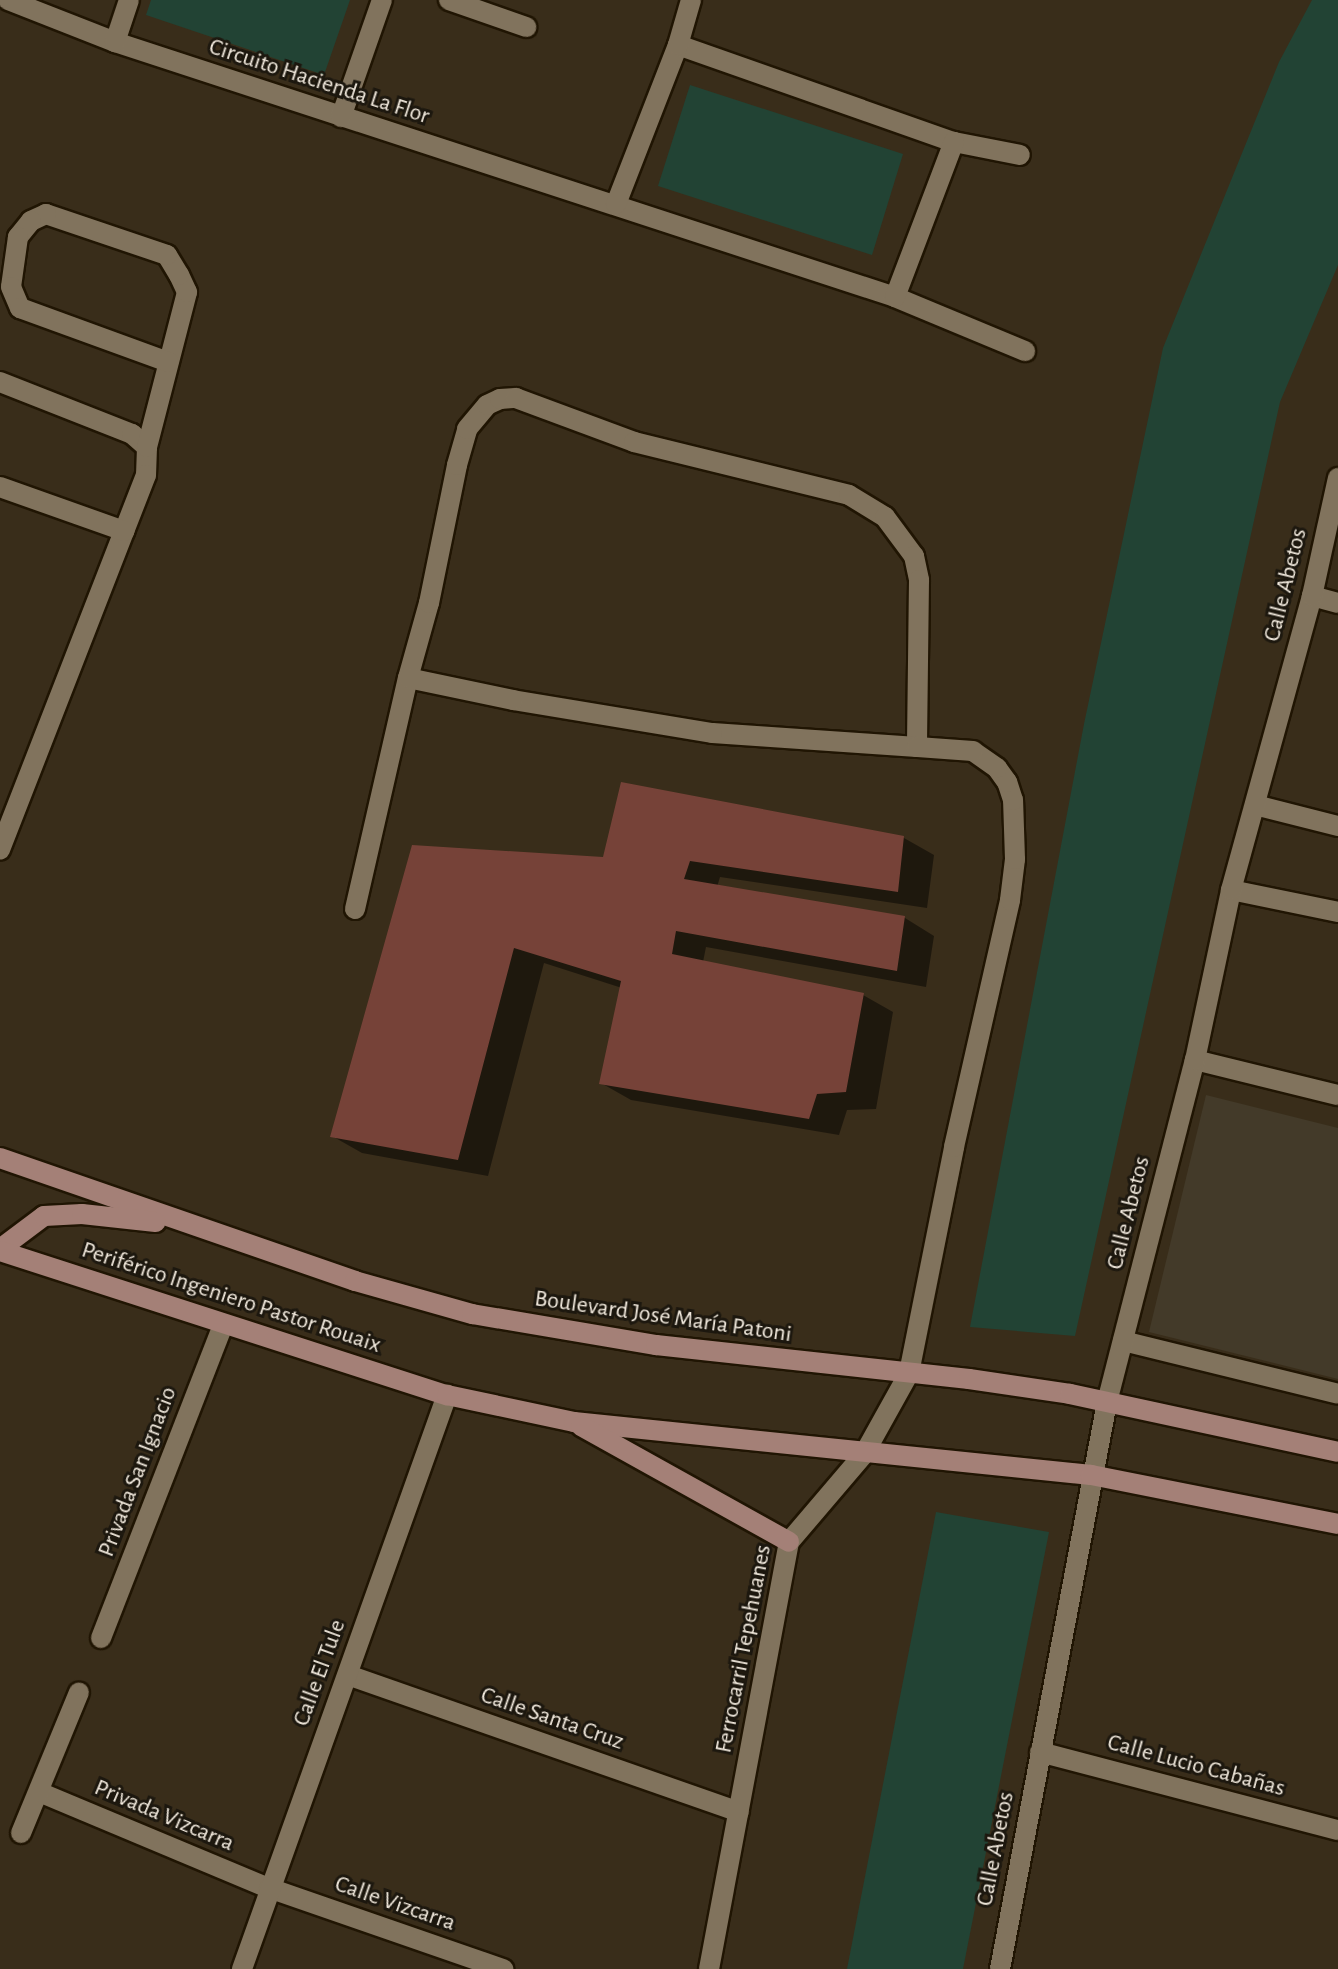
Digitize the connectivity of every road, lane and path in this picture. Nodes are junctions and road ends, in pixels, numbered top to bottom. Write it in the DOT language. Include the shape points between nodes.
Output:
graph roads {
  1 [pos="8,0"];
  2 [pos="129,0"];
  3 [pos="382,0"];
  4 [pos="449,0"];
  5 [pos="691,0"];
  6 [pos="526,27"];
  7 [pos="115,42"];
  8 [pos="678,45"];
  9 [pos="341,117"];
  10 [pos="954,142"];
  11 [pos="1020,155"];
  12 [pos="616,204"];
  13 [pos="895,297"];
  14 [pos="1025,351"];
  15 [pos="168,362"];
  16 [pos="0,382"];
  17 [pos="147,447"];
  18 [pos="1338,478"];
  19 [pos="0,487"];
  20 [pos="124,531"];
  21 [pos="1312,596"];
  22 [pos="1338,603"];
  23 [pos="408,678"];
  24 [pos="917,747"];
  25 [pos="1255,805"];
  26 [pos="1338,826"];
  27 [pos="0,850"];
  28 [pos="1231,890"];
  29 [pos="355,909"];
  30 [pos="1338,912"];
  31 [pos="1195,1060"];
  32 [pos="1338,1095"];
  33 [pos="0,1158"];
  34 [pos="196,1226"];
  35 [pos="0,1250"];
  36 [pos="223,1325"];
  37 [pos="1123,1341"];
  38 [pos="909,1373"];
  39 [pos="1338,1394"];
  40 [pos="447,1395"];
  41 [pos="1107,1402"];
  42 [pos="574,1422"];
  43 [pos="1338,1452"];
  44 [pos="864,1454"];
  45 [pos="1091,1475"];
  46 [pos="1338,1524"];
  47 [pos="789,1542"];
  48 [pos="101,1638"];
  49 [pos="348,1675"];
  50 [pos="79,1692"];
  51 [pos="1040,1752"];
  52 [pos="39,1792"];
  53 [pos="739,1812"];
  54 [pos="1338,1830"];
  55 [pos="21,1833"];
  56 [pos="269,1888"];
  57 [pos="242,1969"];
  58 [pos="503,1969"];
  59 [pos="709,1969"];
  60 [pos="1000,1969"];
  1 -- 7 [label="street, Circuito Hacienda La Flor"];
  2 -- 7 [label="street"];
  3 -- 9 [label="street"];
  4 -- 6 [label="street"];
  5 -- 8 [label="street"];
  7 -- 9 [label="street, Circuito Hacienda La Flor"];
  8 -- 10 [label="street"];
  8 -- 12 [label="street"];
  9 -- 12 [label="street, Circuito Hacienda La Flor"];
  10 -- 11 [label="street"];
  10 -- 13 [label="street"];
  12 -- 13 [label="street, Circuito Hacienda La Flor"];
  13 -- 14 [label="street, Circuito Hacienda La Flor"];
  15 -- 15 [label="street" via="187,292 167,255 46,214 31,221 18,237 11,287 20,308"];
  15 -- 17 [label="street"];
  16 -- 17 [label="street" via="132,434"];
  17 -- 20 [label="street" via="146,475"];
  18 -- 21 [label="street, Calle Abetos"];
  19 -- 20 [label="street"];
  20 -- 27 [label="street"];
  21 -- 22 [label="street"];
  21 -- 25 [label="street, Calle Abetos"];
  23 -- 24 [label="street, Ferrocarril Tepehuanes" via="712,733"];
  23 -- 24 [label="street" via="467,429 487,405 516,398 634,442 849,495 885,517 914,556 919,580"];
  23 -- 29 [label="street"];
  24 -- 38 [label="street, Ferrocarril Tepehuanes" via="973,751 997,768 1013,800 1015,859"];
  25 -- 26 [label="street"];
  25 -- 28 [label="street, Calle Abetos"];
  28 -- 30 [label="street"];
  28 -- 31 [label="street, Calle Abetos"];
  31 -- 32 [label="street"];
  31 -- 37 [label="street, Calle Abetos"];
  33 -- 34 [label="main road, Boulevard José María Patoni"];
  34 -- 35 [label="main road" via="62,1213 33,1223"];
  34 -- 38 [label="main road, Boulevard José María Patoni" via="355,1281 472,1314 593,1337"];
  35 -- 36 [label="main road, Periférico Ingeniero Pastor Rouaix"];
  36 -- 40 [label="main road, Periférico Ingeniero Pastor Rouaix"];
  36 -- 48 [label="street, Privada San Ignacio"];
  37 -- 39 [label="street"];
  37 -- 41 [label="street, Calle Abetos"];
  38 -- 41 [label="main road, Boulevard José María Patoni"];
  38 -- 44 [label="street, Ferrocarril Tepehuanes"];
  40 -- 42 [label="main road"];
  40 -- 49 [label="street, Calle El Tule"];
  41 -- 43 [label="main road, Boulevard José María Patoni"];
  41 -- 45 [label="street, Calle Abetos"];
  42 -- 44 [label="main road"];
  42 -- 47 [label="main road"];
  44 -- 45 [label="main road"];
  44 -- 47 [label="street, Ferrocarril Tepehuanes"];
  45 -- 46 [label="main road"];
  45 -- 51 [label="street, Calle Abetos"];
  47 -- 53 [label="street, Ferrocarril Tepehuanes"];
  49 -- 53 [label="street, Calle Santa Cruz"];
  49 -- 56 [label="street, Calle El Tule"];
  50 -- 52 [label="street"];
  51 -- 54 [label="street, Calle Lucio Cabañas"];
  51 -- 60 [label="street, Calle Abetos"];
  52 -- 55 [label="street"];
  52 -- 56 [label="street, Privada Vizcarra"];
  53 -- 59 [label="street, Ferrocarril Tepehuanes"];
  56 -- 57 [label="street, Calle El Tule"];
  56 -- 58 [label="street, Calle Vizcarra"];
}
